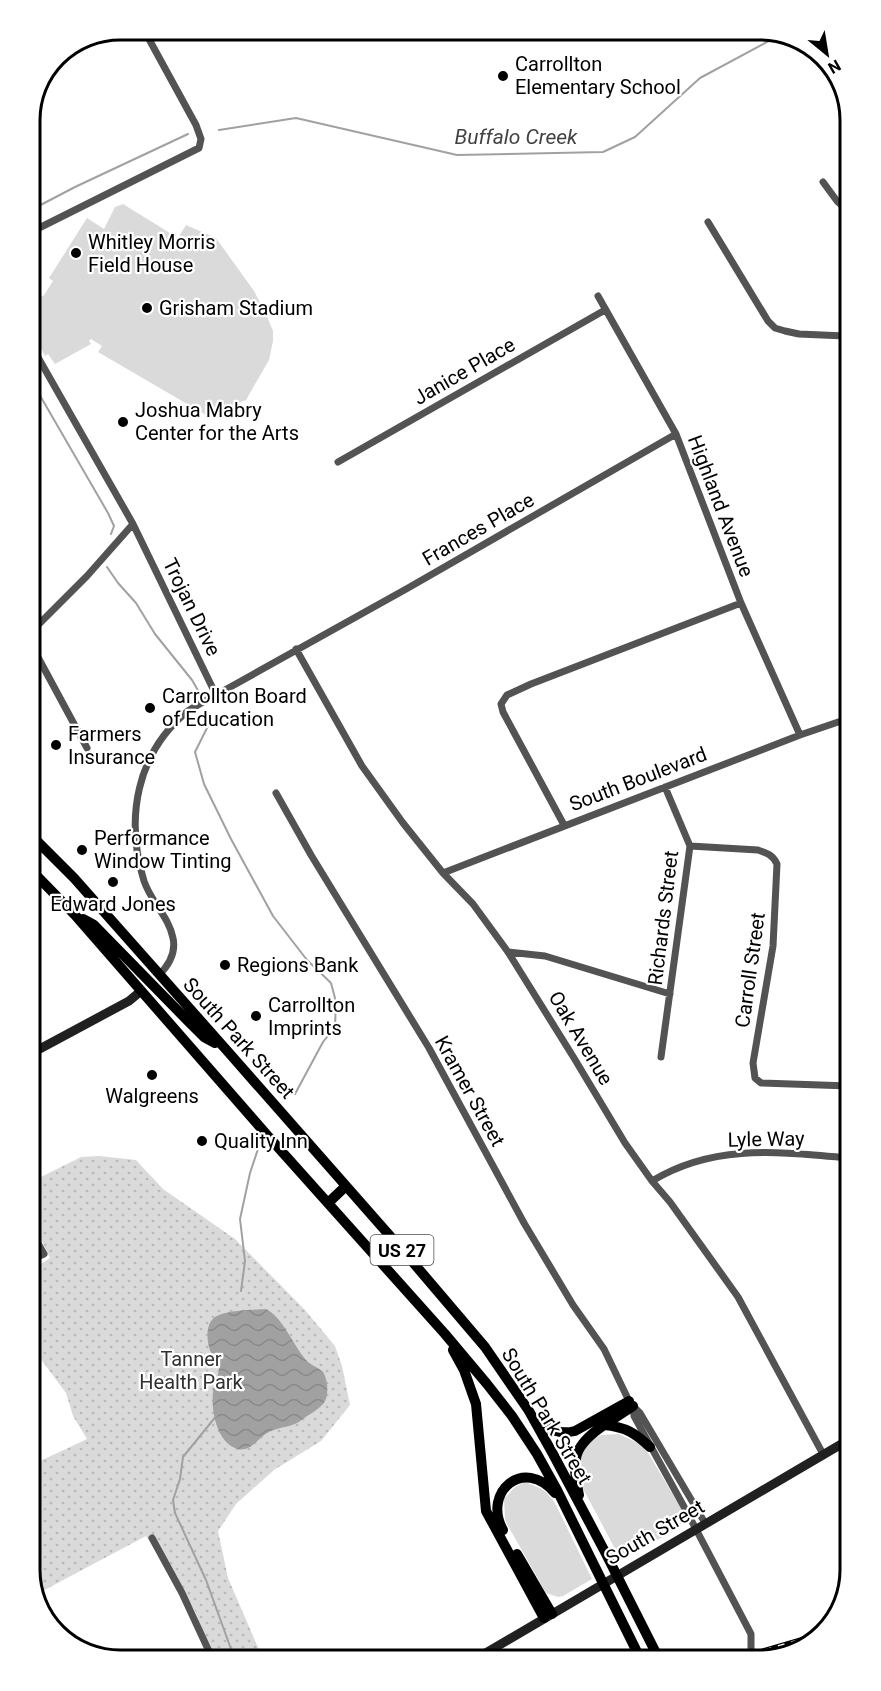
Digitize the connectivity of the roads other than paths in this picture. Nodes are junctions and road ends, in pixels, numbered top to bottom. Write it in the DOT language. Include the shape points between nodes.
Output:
graph roads {
  1 [pos="149,40"];
  2 [pos="823,182"];
  3 [pos="840,204"];
  4 [pos="708,222"];
  5 [pos="41,227"];
  6 [pos="598,296"];
  7 [pos="605,310"];
  8 [pos="840,336"];
  9 [pos="41,362"];
  10 [pos="676,434"];
  11 [pos="338,462"];
  12 [pos="133,524"];
  13 [pos="741,603"];
  14 [pos="41,622"];
  15 [pos="296,649"];
  16 [pos="41,662"];
  17 [pos="216,694"];
  18 [pos="840,721"];
  19 [pos="800,735"];
  20 [pos="87,748"];
  21 [pos="665,787"];
  22 [pos="276,793"];
  23 [pos="564,825"];
  24 [pos="40,844"];
  25 [pos="690,846"];
  26 [pos="443,873"];
  27 [pos="40,880"];
  28 [pos="75,915"];
  29 [pos="508,952"];
  30 [pos="155,978"];
  31 [pos="141,992"];
  32 [pos="670,994"];
  33 [pos="40,1049"];
  34 [pos="661,1057"];
  35 [pos="840,1086"];
  36 [pos="840,1157"];
  37 [pos="652,1181"];
  38 [pos="346,1186"];
  39 [pos="328,1203"];
  40 [pos="445,1334"];
  41 [pos="631,1404"];
  42 [pos="529,1411"];
  43 [pos="604,1425"];
  44 [pos="840,1445"];
  45 [pos="650,1447"];
  46 [pos="823,1454"];
  47 [pos="567,1508"];
  48 [pos="582,1510"];
  49 [pos="705,1523"];
  50 [pos="696,1529"];
  51 [pos="152,1538"];
  52 [pos="548,1616"];
  53 [pos="208,1650"];
  54 [pos="491,1650"];
  55 [pos="636,1650"];
  56 [pos="654,1650"];
  57 [pos="751,1650"];
  1 -- 5 [label="street" via="196,125 201,139 199,148"];
  2 -- 3 [label="street"];
  4 -- 8 [label="street" via="775,328 799,334"];
  6 -- 7 [label="street, Highland Avenue"];
  7 -- 10 [label="street, Highland Avenue"];
  7 -- 11 [label="street, Janice Place"];
  9 -- 12 [label="street, Trojan Drive"];
  10 -- 13 [label="street, Highland Avenue"];
  10 -- 15 [label="street, Frances Place"];
  12 -- 14 [label="street"];
  12 -- 17 [label="street, Trojan Drive"];
  13 -- 19 [label="street, Highland Avenue"];
  13 -- 23 [label="street" via="507,694 501,704 503,712"];
  15 -- 17 [label="street, Frances Place"];
  15 -- 26 [label="street, Oak Avenue" via="362,766"];
  16 -- 20 [label="street"];
  17 -- 30 [label="street" via="189,711 160,741 141,779 136,800 135,830 144,880 173,938 170,960"];
  18 -- 19 [label="street, South Boulevard"];
  19 -- 21 [label="street, South Boulevard"];
  21 -- 23 [label="street, South Boulevard"];
  21 -- 25 [label="street, Richards Street"];
  22 -- 41 [label="street, Kramer Street" via="429,1048 524,1223 604,1349"];
  23 -- 26 [label="street, South Boulevard"];
  24 -- 30 [label="main road, US 27" via="74,878"];
  25 -- 32 [label="street, Richards Street"];
  25 -- 35 [label="street, Carroll Street" via="758,850 774,858 777,864 773,946 753,1063 756,1078 760,1083"];
  26 -- 29 [label="street, Oak Avenue" via="473,904"];
  27 -- 28 [label="main road, US 27"];
  28 -- 30 [label="main road" via="94,925"];
  28 -- 31 [label="main road, US 27"];
  29 -- 32 [label="street" via="545,956"];
  29 -- 37 [label="street, Oak Avenue"];
  30 -- 31 [label="main road"];
  30 -- 38 [label="main road, South Park Street / US 27" via="226,1049"];
  31 -- 33 [label="street"];
  31 -- 39 [label="main road, South Park Street / US 27"];
  32 -- 34 [label="street, Richards Street"];
  36 -- 37 [label="street, Lyle Way" via="741,1153 687,1164"];
  37 -- 46 [label="street, Oak Avenue" via="738,1297"];
  38 -- 39 [label="main road"];
  38 -- 42 [label="main road, South Park Street / US 27" via="485,1347"];
  39 -- 40 [label="main road, South Park Street / US 27"];
  40 -- 47 [label="main road, South Park Street / US 27" via="512,1416"];
  40 -- 52 [label="main road" via="476,1404 486,1511"];
  41 -- 42 [label="main road" via="570,1433 549,1429"];
  41 -- 43 [label="main road"];
  41 -- 45 [label="street, Kramer Street"];
  41 -- 49 [label="street, Kramer Street"];
  42 -- 48 [label="main road, South Park Street / US 27"];
  43 -- 45 [label="main road" via="628,1430"];
  43 -- 48 [label="main road" via="586,1439 576,1457 574,1473"];
  44 -- 46 [label="street, South Street"];
  45 -- 50 [label="street, Kramer Street"];
  46 -- 49 [label="street, South Street"];
  47 -- 52 [label="main road" via="547,1484 526,1477 509,1483 497,1504 501,1527"];
  47 -- 55 [label="main road, South Park Street / US 27"];
  48 -- 56 [label="main road, South Park Street / US 27"];
  49 -- 50 [label="street, South Street"];
  50 -- 52 [label="street, South Street"];
  50 -- 57 [label="street, Kramer Street" via="751,1634"];
  51 -- 53 [label="street"];
  52 -- 54 [label="street, South Street"];
}
